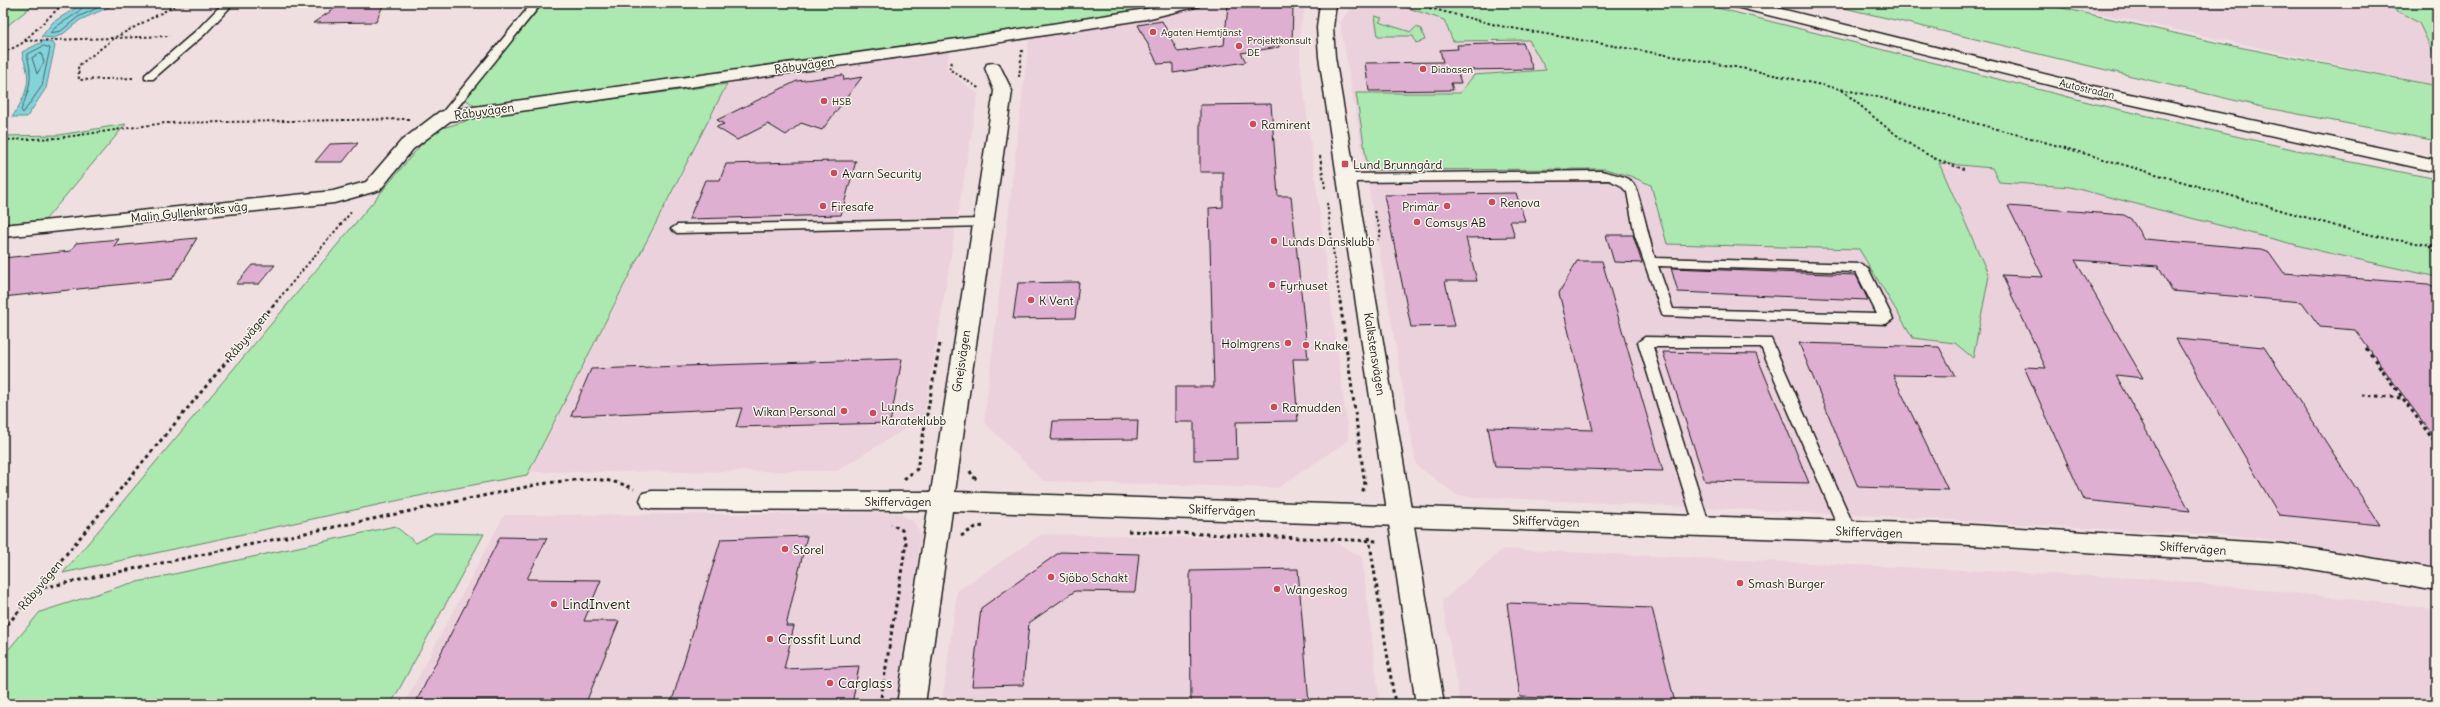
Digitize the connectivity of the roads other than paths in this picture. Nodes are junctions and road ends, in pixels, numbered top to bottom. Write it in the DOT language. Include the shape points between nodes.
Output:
graph roads {
  1 [pos="230,3"];
  2 [pos="537,3"];
  3 [pos="1193,3"];
  4 [pos="1328,3"];
  5 [pos="1738,3"];
  6 [pos="1786,3"];
  7 [pos="992,68"];
  8 [pos="150,77"];
  9 [pos="445,116"];
  10 [pos="2437,152"];
  11 [pos="2437,166"];
  12 [pos="1347,178"];
  13 [pos="373,186"];
  14 [pos="982,223"];
  15 [pos="677,229"];
  16 [pos="3,231"];
  17 [pos="1650,262"];
  18 [pos="652,500"];
  19 [pos="940,501"];
  20 [pos="1399,515"];
  21 [pos="1702,527"];
  22 [pos="1848,531"];
  23 [pos="2437,580"];
  24 [pos="910,704"];
  25 [pos="1430,704"];
  1 -- 8 [label="lane"];
  2 -- 9 [label="lane"];
  3 -- 9 [label="main road, Råbyvägen" via="1146,14 957,44"];
  4 -- 12 [label="main road, Kalkstensvägen" via="1325,28 1328,57"];
  5 -- 11 [label="main road, Autostradan" via="2108,94"];
  6 -- 10 [label="main road, Autostradan" via="2202,103"];
  7 -- 14 [label="main road, Gnejsvägen" via="1003,91"];
  9 -- 13 [label="main road, Råbyvägen" via="407,145"];
  12 -- 17 [label="lane" via="1602,175 1618,179 1629,186 1634,194 1635,209"];
  12 -- 20 [label="main road, Kalkstensvägen"];
  13 -- 16 [label="main road, Malin Gyllenkroks väg" via="334,197"];
  14 -- 15 [label="lane"];
  14 -- 19 [label="main road, Gnejsvägen"];
  17 -- 17 [label="lane" via="1668,313 1886,319 1861,268"];
  18 -- 19 [label="main road, Skiffervägen"];
  19 -- 20 [label="main road, Skiffervägen" via="1364,500"];
  19 -- 24 [label="main road, Gnejsvägen"];
  20 -- 21 [label="main road, Skiffervägen"];
  20 -- 25 [label="main road, Kalkstensvägen"];
  21 -- 22 [label="main road, Skiffervägen"];
  21 -- 22 [label="lane" via="1645,342 1766,342"];
  22 -- 23 [label="main road, Skiffervägen" via="1978,535 2283,554"];
}
